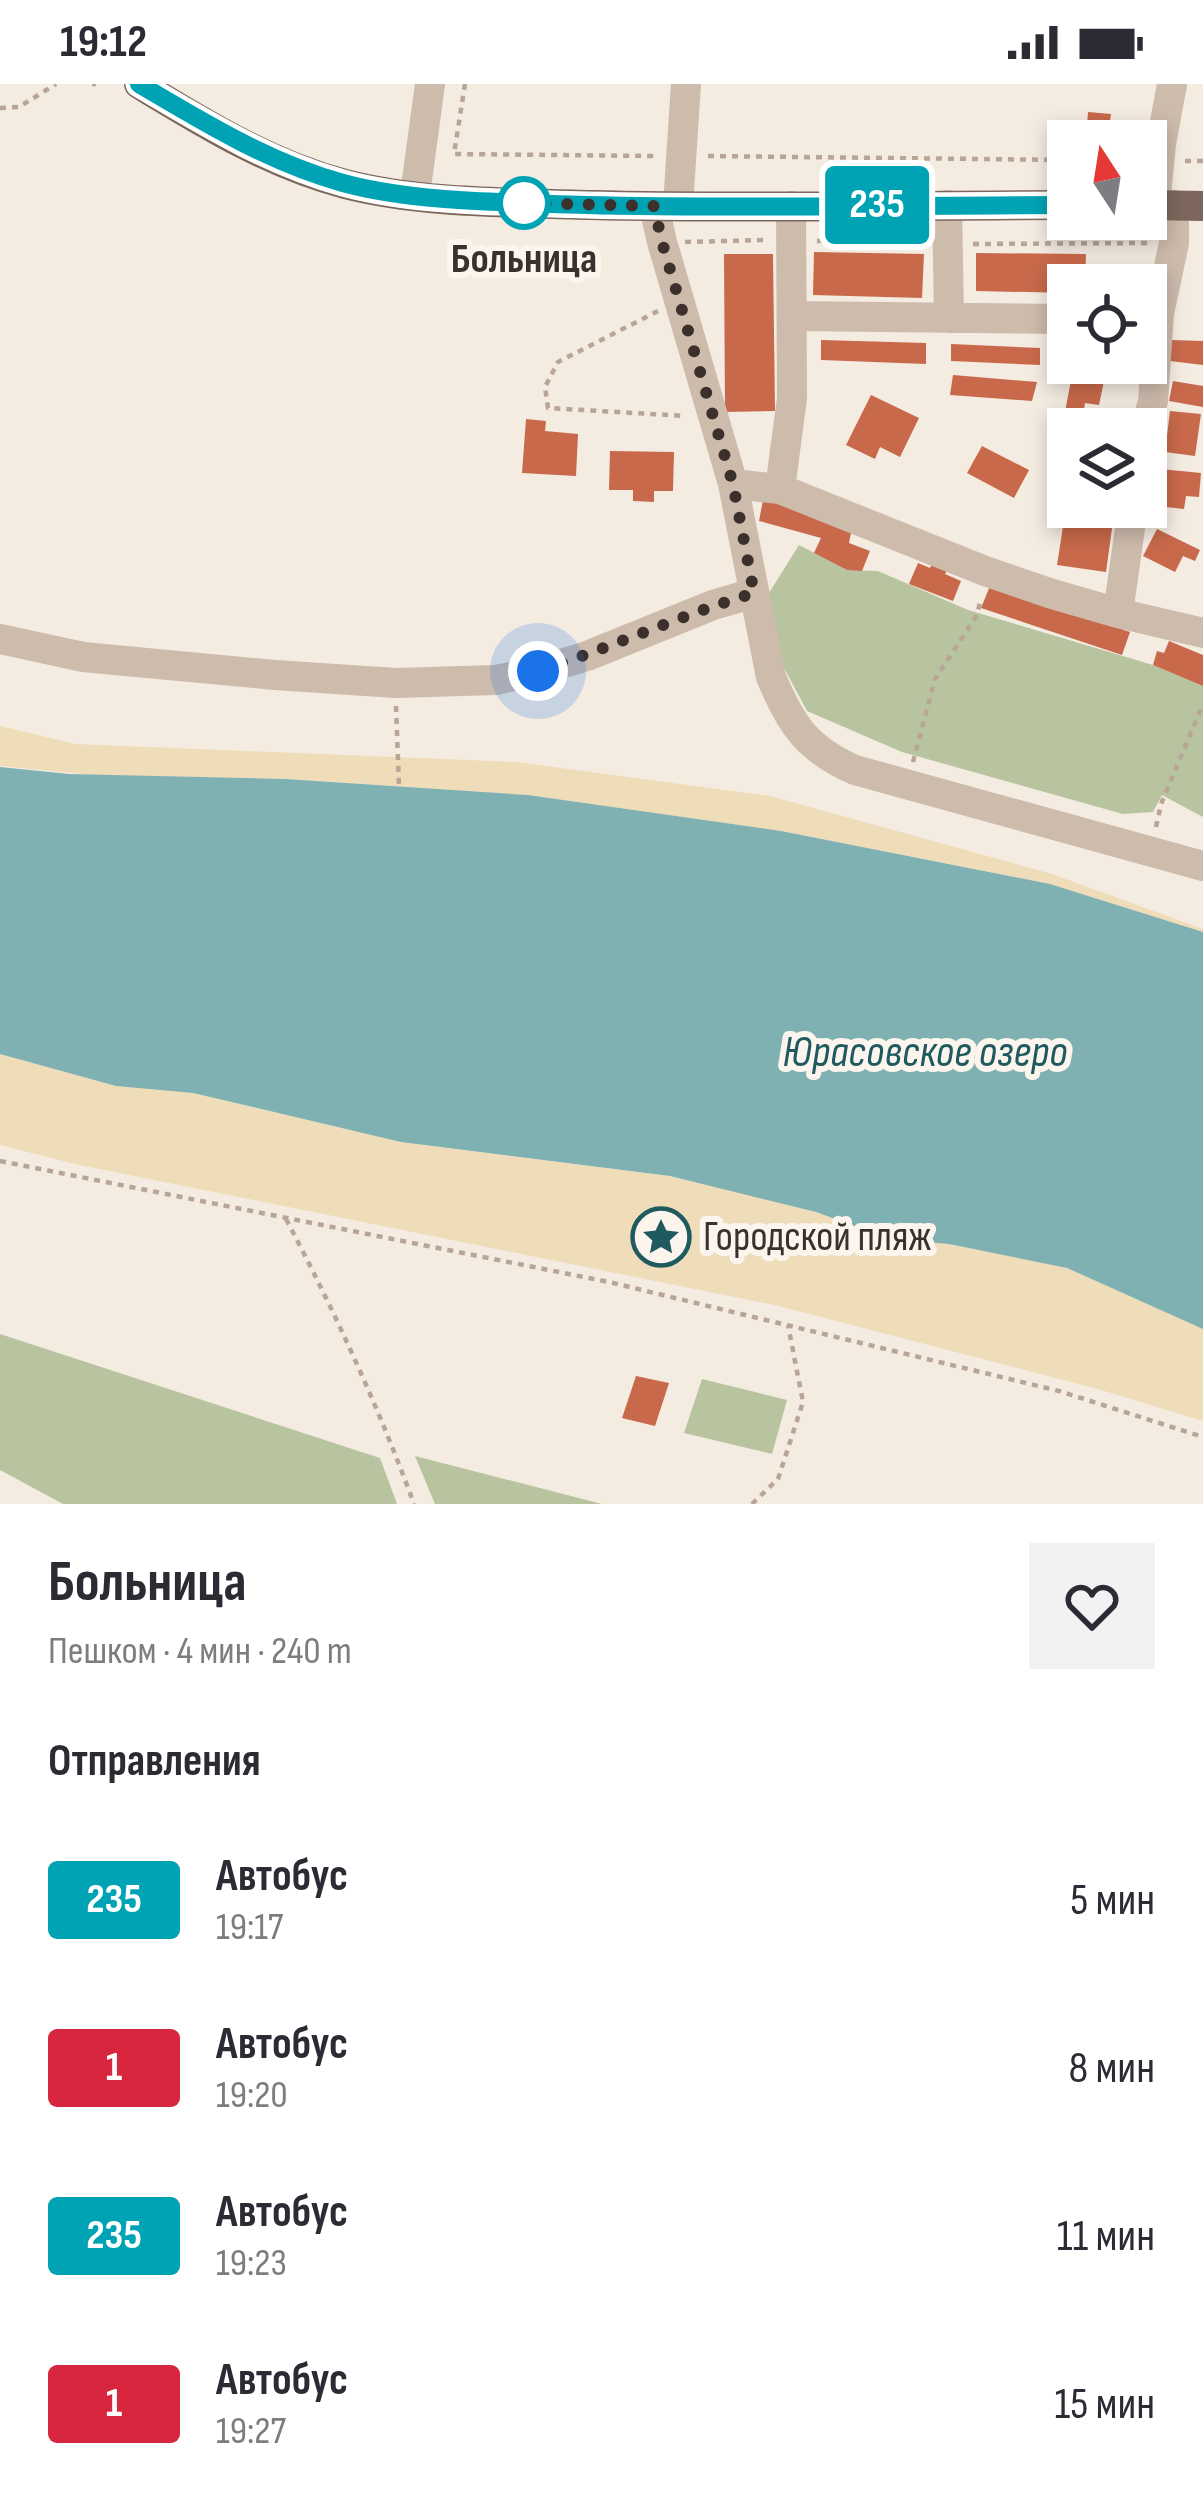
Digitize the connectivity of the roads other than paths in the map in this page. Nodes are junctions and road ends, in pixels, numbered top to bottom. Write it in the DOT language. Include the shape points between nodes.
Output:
graph roads {
  1 [pos="140,84"];
  2 [pos="430,84"];
  3 [pos="686,84"];
  4 [pos="1172,84"];
  5 [pos="415,195"];
  6 [pos="947,205"];
  7 [pos="1047,205"];
  8 [pos="1170,205"];
  9 [pos="666,206"];
  10 [pos="791,206"];
  11 [pos="792,316"];
  12 [pos="949,318"];
  13 [pos="1047,320"];
  14 [pos="1152,408"];
  15 [pos="733,484"];
  16 [pos="780,489"];
  17 [pos="1129,528"];
  18 [pos="754,593"];
  19 [pos="1118,614"];
  20 [pos="1203,633"];
  21 [pos="0,639"];
  22 [pos="1203,866"];
  1 -- 5 [label="main road" via="293,168"];
  2 -- 5 [label="street"];
  3 -- 9 [label="street" via="681,156"];
  4 -- 8 [label="street" via="1161,144"];
  5 -- 9 [label="main road"];
  6 -- 7 [label="main road"];
  6 -- 10 [label="main road"];
  6 -- 12 [label="street"];
  8 -- 14 [label="street" via="1174,243"];
  9 -- 10 [label="main road"];
  9 -- 15 [label="street" via="662,242"];
  10 -- 11 [label="street"];
  11 -- 12 [label="street"];
  11 -- 16 [label="street"];
  12 -- 13 [label="street"];
  15 -- 16 [label="street"];
  15 -- 18 [label="street"];
  16 -- 19 [label="street"];
  17 -- 19 [label="street"];
  18 -- 21 [label="street" via="587,656 496,680 275,675 83,657"];
  18 -- 22 [label="street" via="780,700 826,758"];
  19 -- 20 [label="street"];
}
